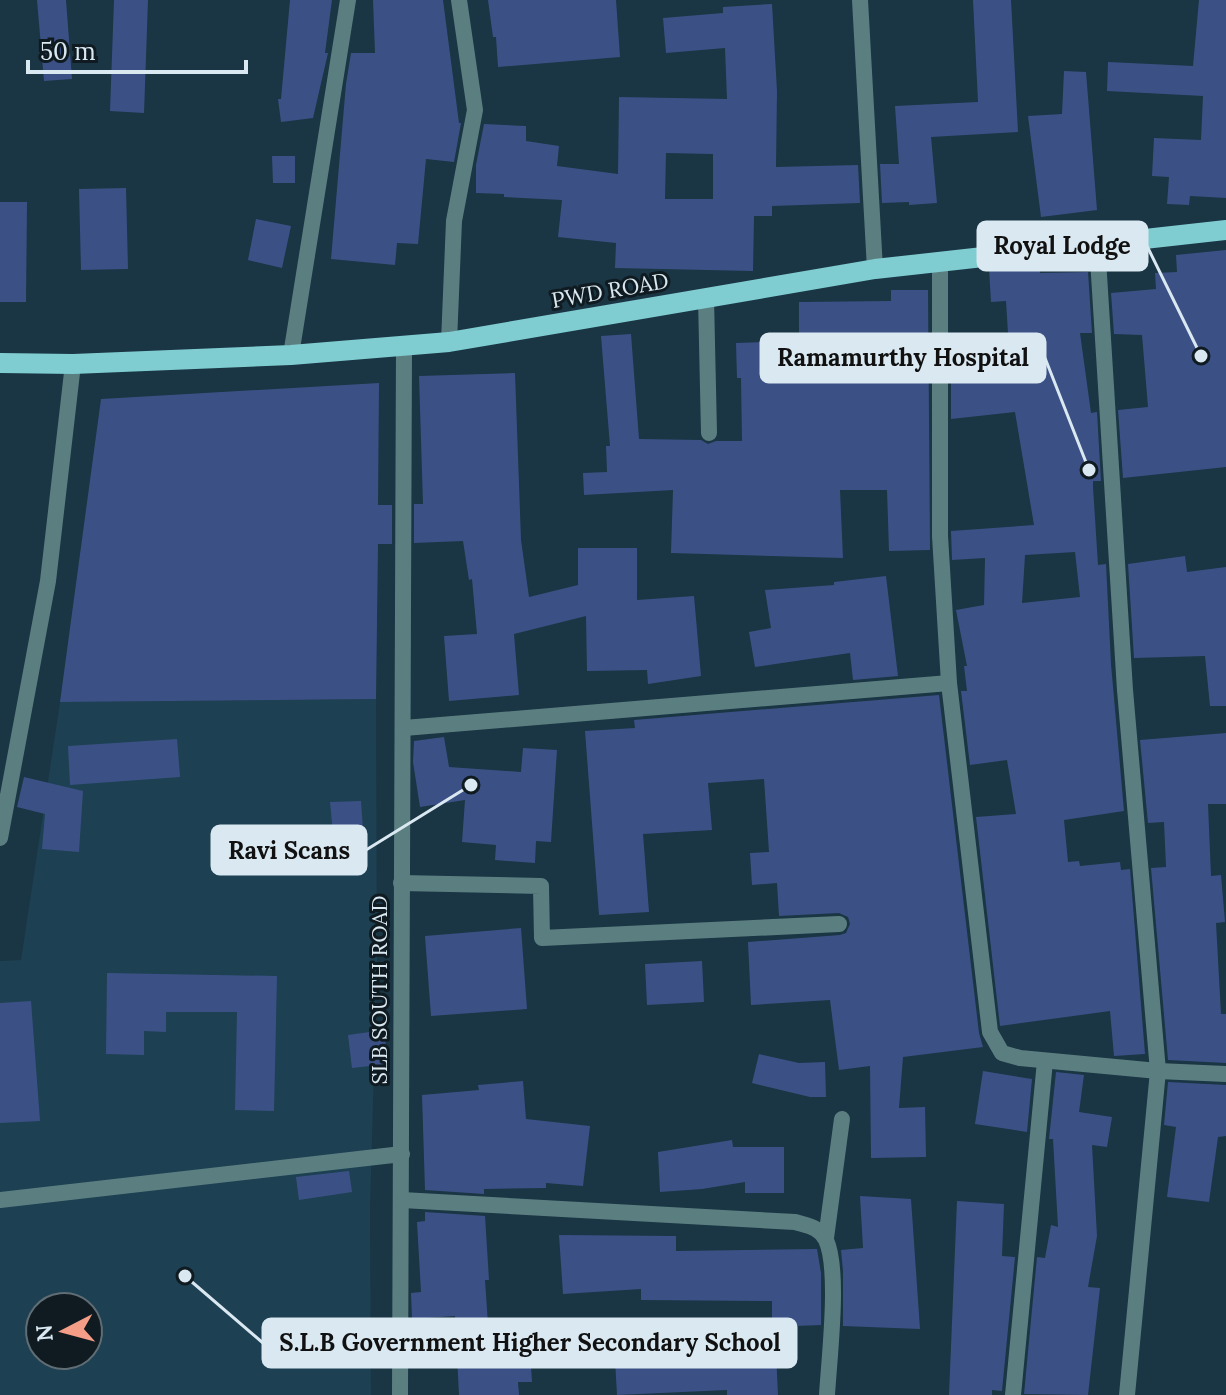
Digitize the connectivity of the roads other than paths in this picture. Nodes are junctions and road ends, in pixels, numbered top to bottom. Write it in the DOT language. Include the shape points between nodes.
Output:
graph roads {
  1 [pos="348,0"];
  2 [pos="459,0"];
  3 [pos="860,0"];
  4 [pos="1226,230"];
  5 [pos="1097,243"];
  6 [pos="940,260"];
  7 [pos="875,269"];
  8 [pos="706,298"];
  9 [pos="449,342"];
  10 [pos="404,346"];
  11 [pos="291,355"];
  12 [pos="0,363"];
  13 [pos="73,364"];
  14 [pos="709,433"];
  15 [pos="949,683"];
  16 [pos="404,728"];
  17 [pos="0,838"];
  18 [pos="401,883"];
  19 [pos="839,924"];
  20 [pos="1045,1061"];
  21 [pos="1158,1071"];
  22 [pos="1226,1074"];
  23 [pos="842,1119"];
  24 [pos="402,1154"];
  25 [pos="0,1200"];
  26 [pos="402,1200"];
  27 [pos="826,1238"];
  28 [pos="400,1395"];
  29 [pos="827,1395"];
  30 [pos="1013,1395"];
  31 [pos="1127,1395"];
  1 -- 11 [label="street"];
  2 -- 9 [label="street" via="475,110 454,221"];
  3 -- 7 [label="street"];
  4 -- 5 [label="main road, PWD ROAD"];
  5 -- 6 [label="main road, PWD ROAD"];
  5 -- 21 [label="street" via="1125,690"];
  6 -- 7 [label="main road, PWD ROAD"];
  6 -- 15 [label="street" via="940,536"];
  7 -- 8 [label="main road, PWD ROAD"];
  8 -- 9 [label="main road, PWD ROAD"];
  8 -- 14 [label="street"];
  9 -- 10 [label="main road, PWD ROAD"];
  10 -- 11 [label="main road, PWD ROAD"];
  10 -- 16 [label="street, SLB SOUTH ROAD"];
  11 -- 13 [label="main road, PWD ROAD"];
  12 -- 13 [label="main road, PWD ROAD"];
  13 -- 17 [label="street" via="48,581"];
  15 -- 16 [label="street"];
  15 -- 20 [label="street" via="990,1032 1002,1053"];
  16 -- 18 [label="street, SLB SOUTH ROAD"];
  18 -- 19 [label="street" via="541,886 542,938"];
  18 -- 24 [label="street, SLB SOUTH ROAD"];
  20 -- 21 [label="street"];
  20 -- 30 [label="street"];
  21 -- 22 [label="street"];
  21 -- 31 [label="street"];
  23 -- 27 [label="street"];
  24 -- 25 [label="street"];
  24 -- 26 [label="street, SLB SOUTH ROAD"];
  26 -- 27 [label="street" via="795,1222 816,1228"];
  26 -- 28 [label="street, SLB SOUTH ROAD"];
  27 -- 29 [label="street" via="833,1265"];
}
